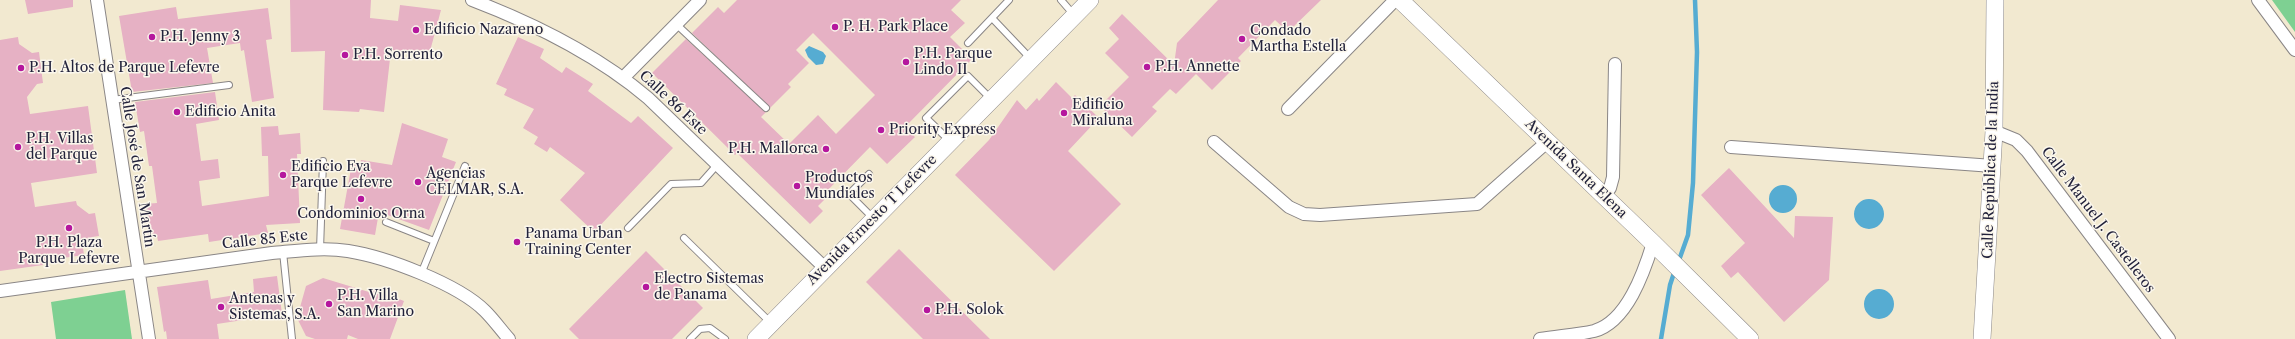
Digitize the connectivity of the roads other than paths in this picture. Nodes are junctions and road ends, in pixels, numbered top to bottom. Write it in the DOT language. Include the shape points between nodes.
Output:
graph roads {
  1 [pos="99,0"];
  2 [pos="472,0"];
  3 [pos="700,0"];
  4 [pos="1009,0"];
  5 [pos="1060,0"];
  6 [pos="1090,0"];
  7 [pos="1395,0"];
  8 [pos="1400,0"];
  9 [pos="1995,0"];
  10 [pos="2258,0"];
  11 [pos="1075,15"];
  12 [pos="992,18"];
  13 [pos="676,24"];
  14 [pos="968,42"];
  15 [pos="2295,50"];
  16 [pos="1032,59"];
  17 [pos="1616,64"];
  18 [pos="624,77"];
  19 [pos="229,84"];
  20 [pos="992,99"];
  21 [pos="112,100"];
  22 [pos="766,108"];
  23 [pos="1288,109"];
  24 [pos="1994,131"];
  25 [pos="950,141"];
  26 [pos="1214,142"];
  27 [pos="1547,142"];
  28 [pos="1731,147"];
  29 [pos="323,160"];
  30 [pos="465,166"];
  31 [pos="718,166"];
  32 [pos="1993,166"];
  33 [pos="869,174"];
  34 [pos="1604,196"];
  35 [pos="873,218"];
  36 [pos="386,222"];
  37 [pos="628,228"];
  38 [pos="684,238"];
  39 [pos="434,241"];
  40 [pos="1656,245"];
  41 [pos="320,250"];
  42 [pos="283,252"];
  43 [pos="825,268"];
  44 [pos="138,271"];
  45 [pos="421,274"];
  46 [pos="0,291"];
  47 [pos="771,323"];
  48 [pos="149,339"];
  49 [pos="292,339"];
  50 [pos="509,339"];
  51 [pos="690,339"];
  52 [pos="725,339"];
  53 [pos="756,339"];
  54 [pos="1540,339"];
  55 [pos="1750,339"];
  56 [pos="1982,339"];
  57 [pos="2169,339"];
  1 -- 21 [label="street, Calle José de San Martín"];
  2 -- 18 [label="street, Calle 86 Este" via="542,29"];
  3 -- 13 [label="street"];
  4 -- 12 [label="lane"];
  5 -- 11 [label="lane"];
  6 -- 11 [label="street, Avenida Ernesto T Lefevre"];
  7 -- 23 [label="street"];
  8 -- 27 [label="street, Avenida Santa Elena"];
  9 -- 24 [label="street, Calle República de la India"];
  10 -- 15 [label="street"];
  11 -- 16 [label="street, Avenida Ernesto T Lefevre"];
  12 -- 14 [label="lane"];
  12 -- 16 [label="lane"];
  13 -- 18 [label="street"];
  13 -- 22 [label="lane"];
  16 -- 20 [label="street, Avenida Ernesto T Lefevre"];
  17 -- 34 [label="street" via="1613,177"];
  18 -- 31 [label="street, Calle 86 Este"];
  19 -- 21 [label="lane"];
  20 -- 25 [label="street, Avenida Ernesto T Lefevre"];
  20 -- 25 [label="lane" via="968,76 926,118"];
  21 -- 44 [label="street, Calle José de San Martín"];
  24 -- 32 [label="street, Calle República de la India"];
  24 -- 57 [label="street, Calle Manuel J. Castelleros" via="2016,140 2027,151"];
  25 -- 35 [label="street, Avenida Ernesto T Lefevre"];
  26 -- 27 [label="street" via="1289,207 1304,214 1320,215 1477,204"];
  27 -- 34 [label="street, Avenida Santa Elena"];
  28 -- 32 [label="street"];
  29 -- 41 [label="lane"];
  30 -- 39 [label="lane"];
  31 -- 37 [label="lane" via="700,183 671,184"];
  31 -- 43 [label="street, Calle 86 Este"];
  32 -- 56 [label="street, Calle República de la India"];
  33 -- 35 [label="lane" via="849,194"];
  34 -- 40 [label="street, Avenida Santa Elena"];
  35 -- 43 [label="street, Avenida Ernesto T Lefevre"];
  36 -- 39 [label="lane"];
  38 -- 47 [label="lane"];
  39 -- 45 [label="lane"];
  40 -- 54 [label="street" via="1632,296 1616,318 1595,331"];
  40 -- 55 [label="street, Avenida Santa Elena"];
  41 -- 42 [label="street, Calle 85 Este"];
  41 -- 45 [label="street, Calle 85 Este" via="347,251 377,258"];
  42 -- 44 [label="street, Calle 85 Este"];
  42 -- 49 [label="lane"];
  43 -- 47 [label="street, Avenida Ernesto T Lefevre"];
  44 -- 46 [label="street, Calle 85 Este"];
  44 -- 48 [label="street, Calle José de San Martín"];
  45 -- 50 [label="street, Calle 85 Este" via="448,286 485,310"];
  47 -- 53 [label="street, Avenida Ernesto T Lefevre"];
  51 -- 52 [label="lane" via="700,329 710,328"];
}
